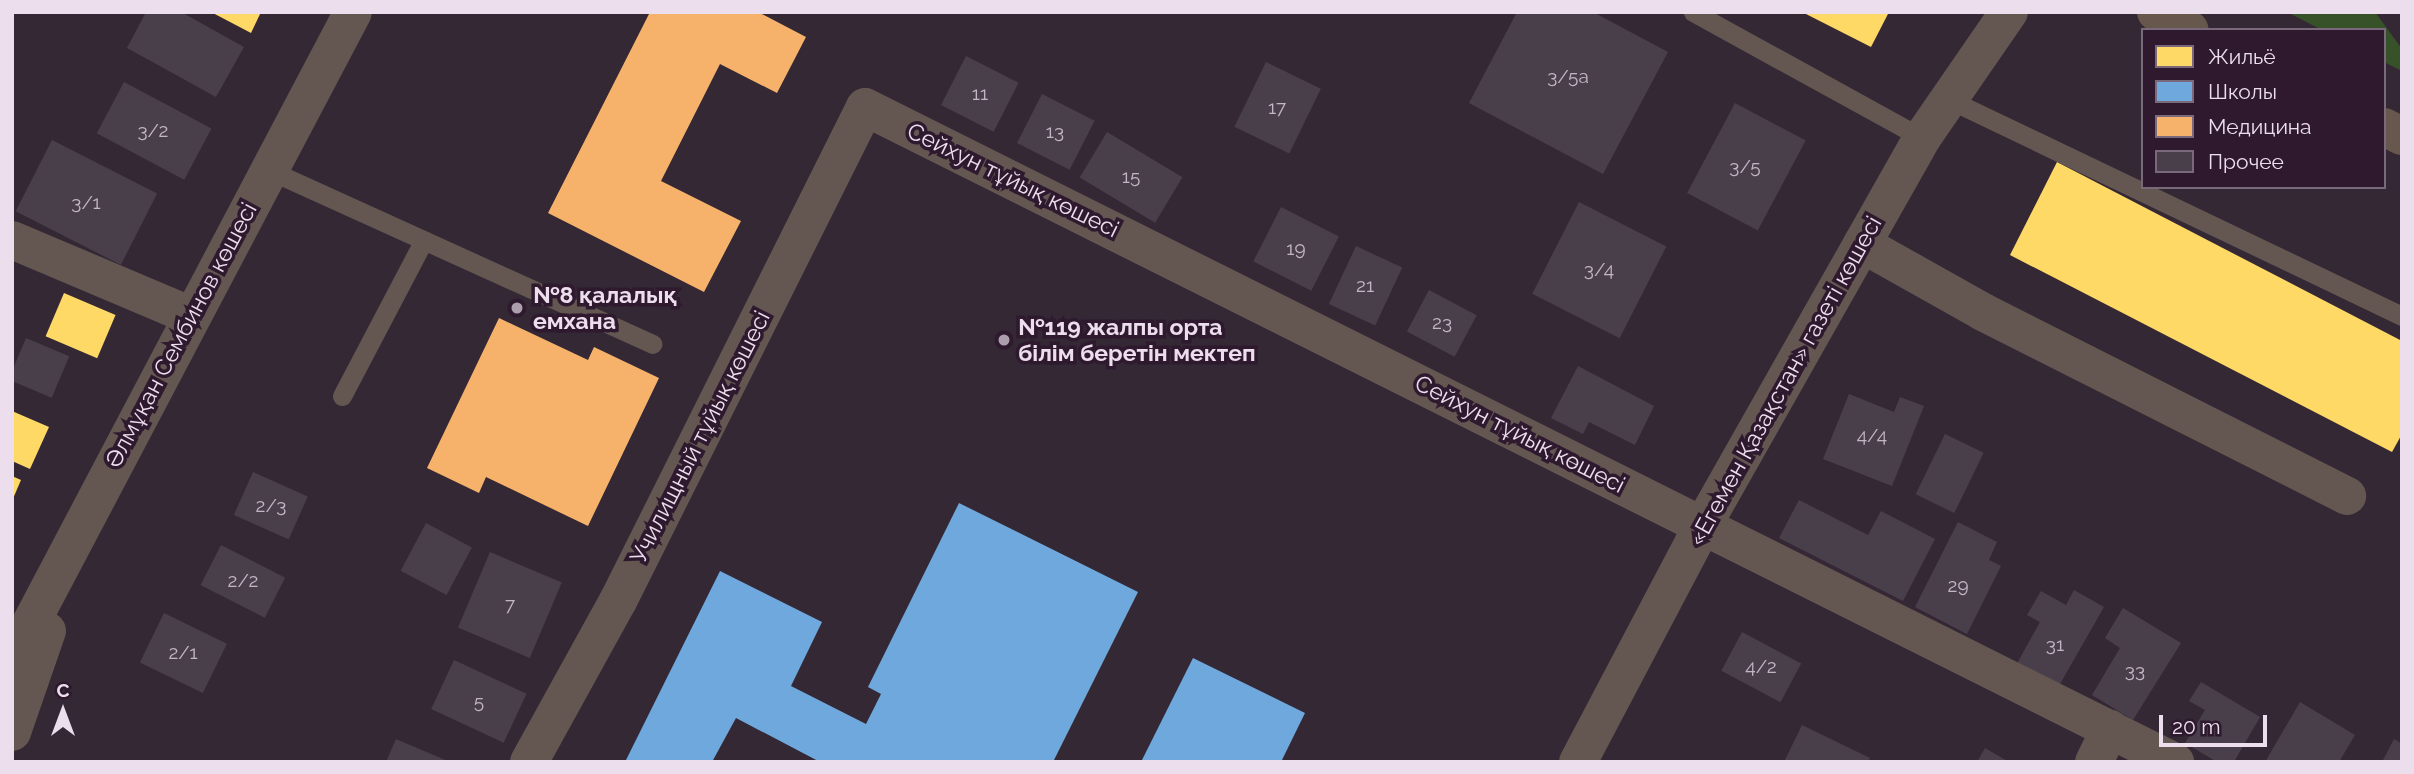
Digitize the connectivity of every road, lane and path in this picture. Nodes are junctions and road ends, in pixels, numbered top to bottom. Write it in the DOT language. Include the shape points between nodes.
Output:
graph roads {
  1 [pos="353,12"];
  2 [pos="1693,12"];
  3 [pos="2009,12"];
  4 [pos="2156,12"];
  5 [pos="2186,28"];
  6 [pos="1946,98"];
  7 [pos="864,107"];
  8 [pos="2386,128"];
  9 [pos="2402,136"];
  10 [pos="1922,138"];
  11 [pos="270,170"];
  12 [pos="12,240"];
  13 [pos="424,240"];
  14 [pos="1862,244"];
  15 [pos="192,316"];
  16 [pos="2402,316"];
  17 [pos="652,344"];
  18 [pos="342,396"];
  19 [pos="2347,496"];
  20 [pos="1702,527"];
  21 [pos="58,568"];
  22 [pos="12,659"];
  23 [pos="12,732"];
  24 [pos="2102,746"];
  25 [pos="529,762"];
  26 [pos="1578,762"];
  27 [pos="2175,762"];
  1 -- 11 [label="street, Әлмұқан Сембинов көшесі"];
  2 -- 10 [label="lane"];
  3 -- 6 [label="street, «Егемен Қазақстан» газеті көшесі"];
  4 -- 5 [label="main road"];
  6 -- 10 [label="street, «Егемен Қазақстан» газеті көшесі"];
  6 -- 16 [label="lane"];
  7 -- 20 [label="street, Сейхун тұйық көшесі"];
  7 -- 25 [label="street, Училищный тұйық көшесі" via="618,601"];
  8 -- 9 [label="main road"];
  10 -- 14 [label="street, «Егемен Қазақстан» газеті көшесі"];
  11 -- 13 [label="lane"];
  11 -- 15 [label="street, Әлмұқан Сембинов көшесі"];
  12 -- 15 [label="street"];
  13 -- 17 [label="lane"];
  13 -- 18 [label="lane"];
  14 -- 19 [label="street" via="1996,318"];
  14 -- 20 [label="street, «Егемен Қазақстан» газеті көшесі"];
  15 -- 21 [label="street, Әлмұқан Сембинов көшесі"];
  20 -- 24 [label="street, Сейхун тұйық көшесі"];
  20 -- 26 [label="street, «Егемен Қазақстан» газеті көшесі"];
  21 -- 22 [label="street, Әлмұқан Сембинов көшесі"];
  21 -- 23 [label="street" via="48,626"];
  24 -- 27 [label="street, Сейхун тұйық көшесі"];
}
